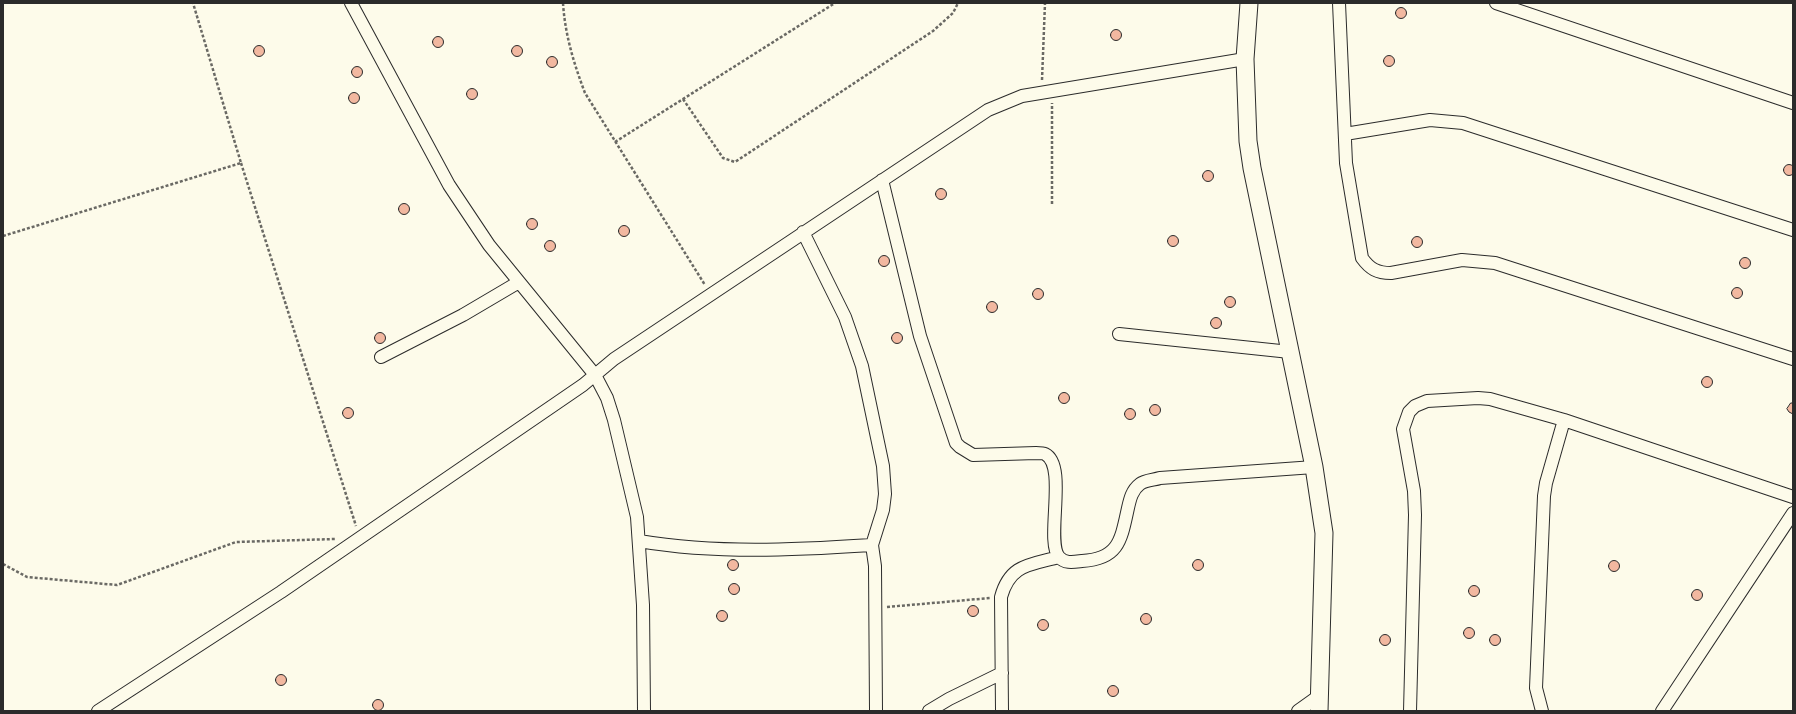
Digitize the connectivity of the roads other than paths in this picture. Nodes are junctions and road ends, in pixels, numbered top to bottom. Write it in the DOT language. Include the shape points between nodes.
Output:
graph roads {
  1 [pos="351,3"];
  2 [pos="1249,3"];
  3 [pos="1339,3"];
  4 [pos="1496,3"];
  5 [pos="1245,59"];
  6 [pos="1793,104"];
  7 [pos="1345,134"];
  8 [pos="882,180"];
  9 [pos="1793,230"];
  10 [pos="804,232"];
  11 [pos="519,282"];
  12 [pos="1119,334"];
  13 [pos="1290,352"];
  14 [pos="381,357"];
  15 [pos="1793,359"];
  16 [pos="596,375"];
  17 [pos="1564,420"];
  18 [pos="1314,467"];
  19 [pos="1793,497"];
  20 [pos="1793,513"];
  21 [pos="639,541"];
  22 [pos="872,545"];
  23 [pos="1060,557"];
  24 [pos="1002,672"];
  25 [pos="1319,704"];
  26 [pos="98,711"];
  27 [pos="644,711"];
  28 [pos="876,711"];
  29 [pos="929,711"];
  30 [pos="1002,711"];
  31 [pos="1298,711"];
  32 [pos="1410,711"];
  33 [pos="1542,711"];
  34 [pos="1662,711"];
  1 -- 11 [label="street" via="449,185 489,245"];
  2 -- 5 [label="street"];
  3 -- 7 [label="street"];
  4 -- 6 [label="street"];
  5 -- 8 [label="street" via="1022,96 988,110"];
  5 -- 13 [label="street" via="1248,141 1252,168"];
  7 -- 9 [label="street" via="1430,120 1463,123"];
  7 -- 15 [label="street" via="1346,163 1362,258 1368,267 1383,273 1391,273 1462,260 1495,263"];
  8 -- 10 [label="street"];
  8 -- 23 [label="street" via="920,336 956,443 973,455 1036,453 1045,454 1050,458 1056,476 1055,549"];
  10 -- 16 [label="street" via="614,359"];
  10 -- 22 [label="street" via="845,317 862,366 883,466 886,494"];
  11 -- 14 [label="street" via="463,315"];
  11 -- 16 [label="street"];
  12 -- 13 [label="street"];
  13 -- 18 [label="street"];
  16 -- 21 [label="street" via="614,420 637,517"];
  16 -- 26 [label="street" via="281,592"];
  17 -- 19 [label="street"];
  17 -- 32 [label="street" via="1484,398 1427,401 1409,412 1403,429 1414,491 1415,515"];
  17 -- 33 [label="street" via="1544,496 1536,688"];
  18 -- 23 [label="street" via="1160,478 1141,483 1130,500 1122,533 1114,550 1107,556 1095,560 1068,562"];
  18 -- 25 [label="street" via="1324,533"];
  20 -- 34 [label="street"];
  21 -- 22 [label="street" via="676,547 786,550"];
  21 -- 27 [label="street" via="643,605"];
  22 -- 28 [label="street" via="875,566"];
  23 -- 24 [label="street" via="1019,568 1004,587 1000,597"];
  24 -- 29 [label="street"];
  24 -- 30 [label="street"];
  25 -- 31 [label="street"];
}
